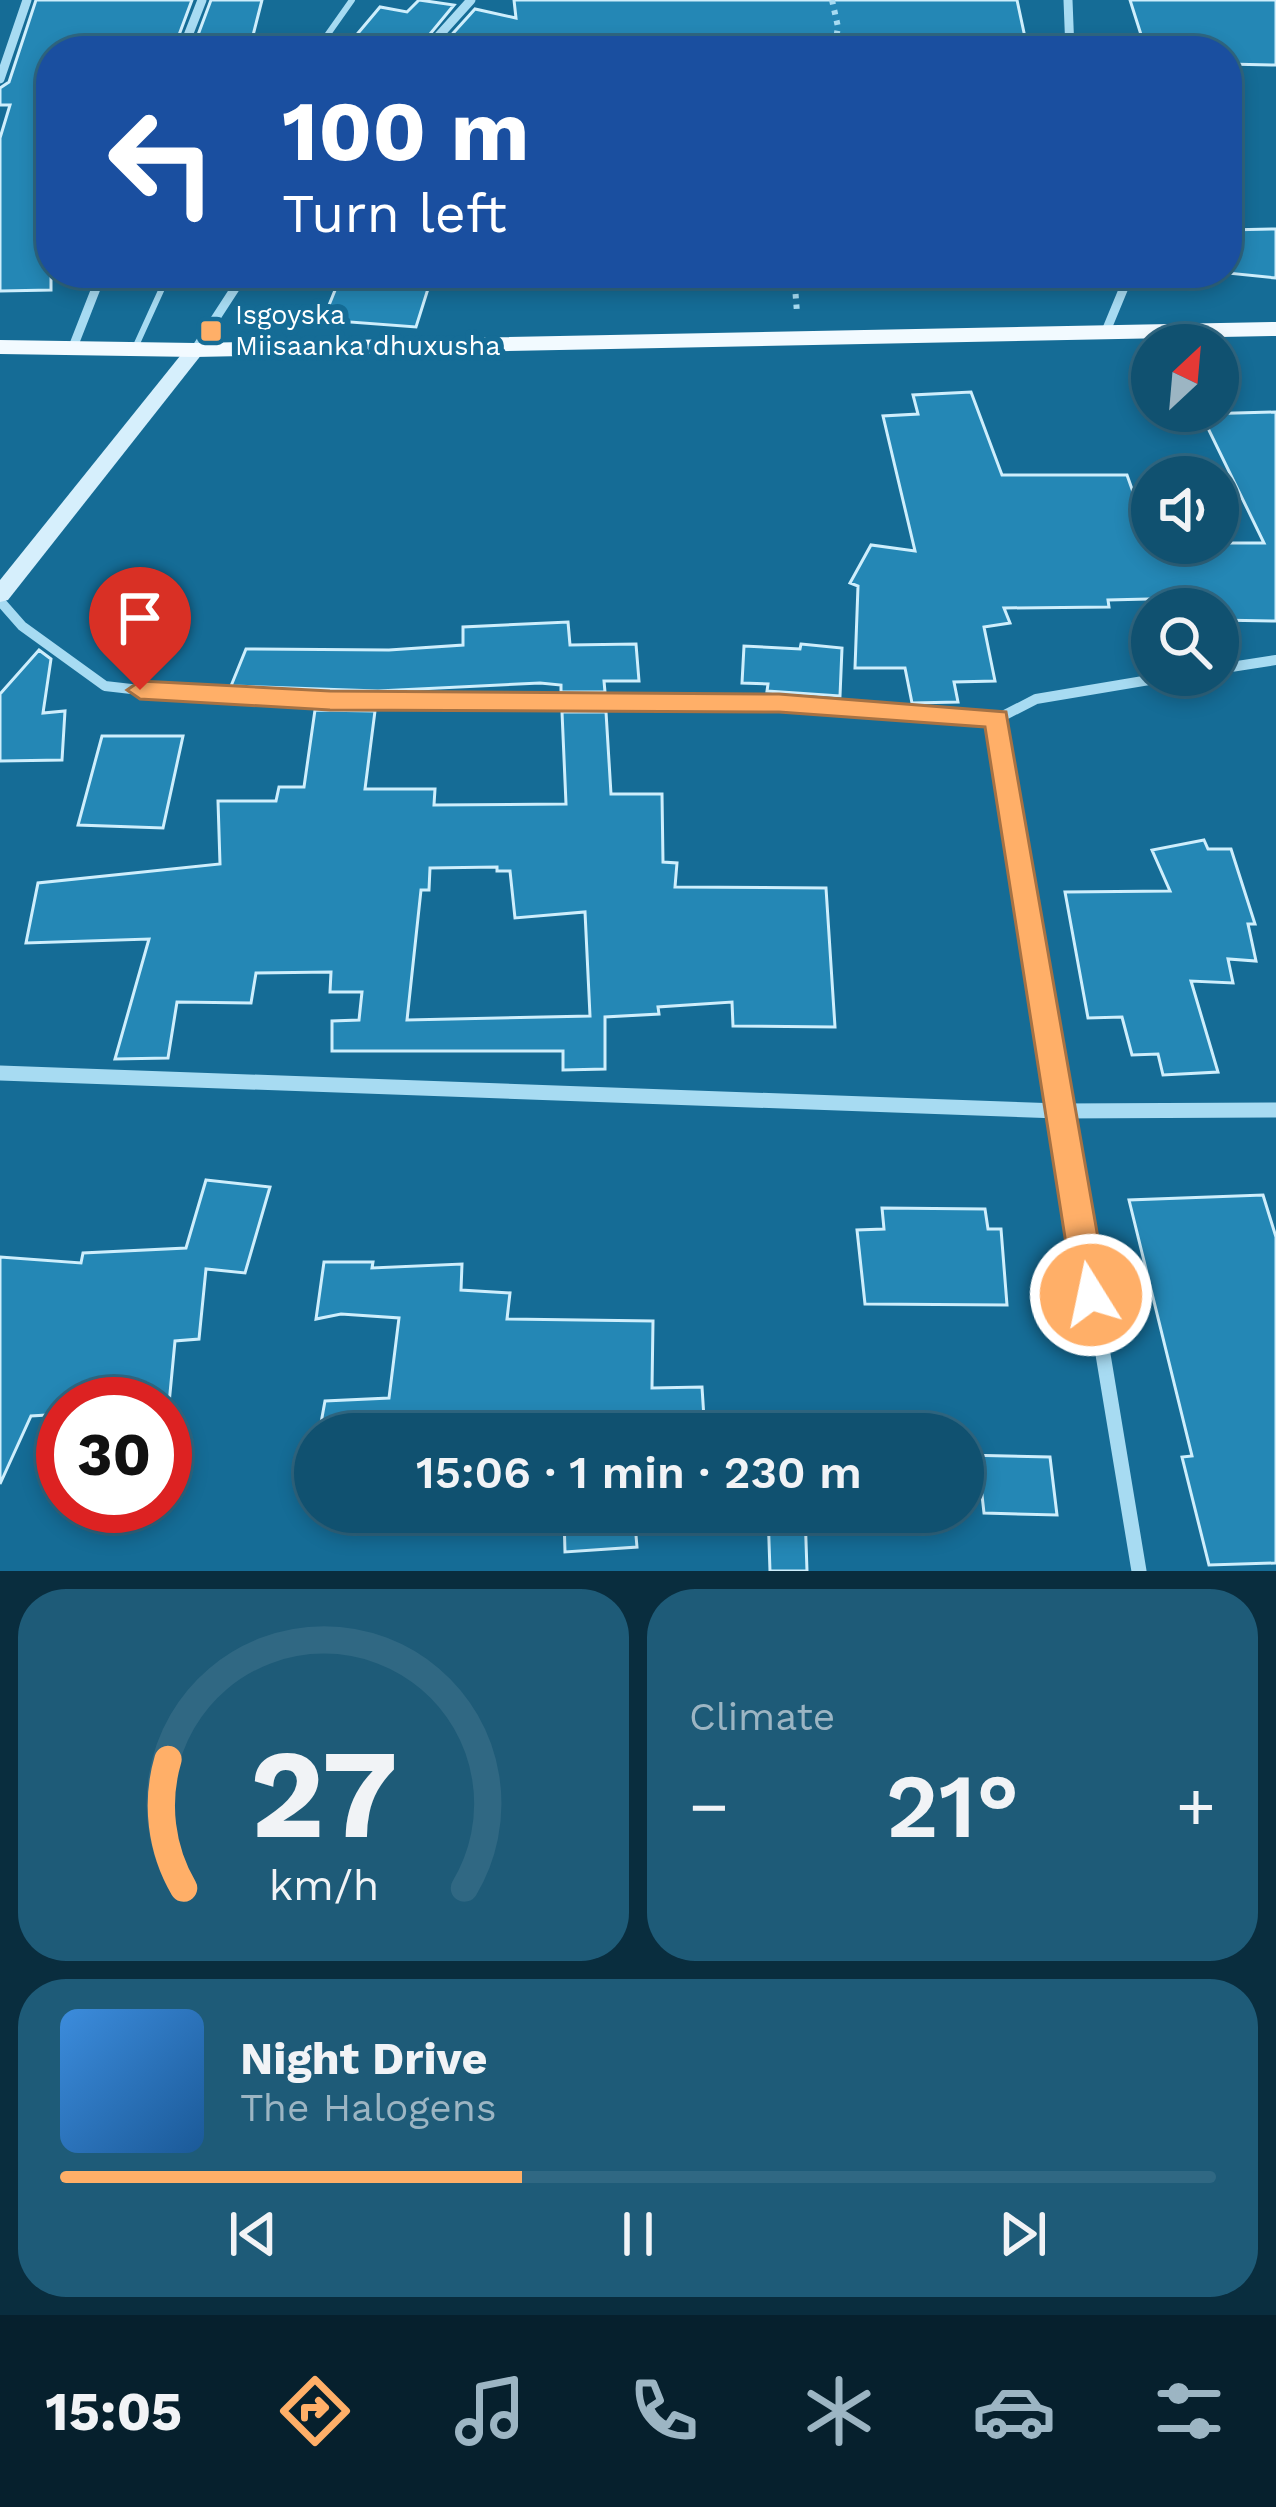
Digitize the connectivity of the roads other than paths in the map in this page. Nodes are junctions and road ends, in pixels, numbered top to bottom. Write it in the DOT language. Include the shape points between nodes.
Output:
graph roads {
  1 [pos="28,0"];
  2 [pos="202,0"];
  3 [pos="352,0"];
  4 [pos="471,0"];
  5 [pos="1068,0"];
  6 [pos="188,36"];
  7 [pos="327,36"];
  8 [pos="439,36"];
  9 [pos="1069,36"];
  10 [pos="0,79"];
  11 [pos="96,288"];
  12 [pos="162,288"];
  13 [pos="235,288"];
  14 [pos="1124,288"];
  15 [pos="1276,328"];
  16 [pos="1106,331"];
  17 [pos="0,347"];
  18 [pos="73,347"];
  19 [pos="134,350"];
  20 [pos="194,350"];
  21 [pos="0,598"];
  22 [pos="1276,660"];
  23 [pos="1239,666"];
  24 [pos="1131,683"];
  25 [pos="997,718"];
  26 [pos="0,1073"];
  27 [pos="1276,1110"];
  28 [pos="1059,1111"];
  29 [pos="1139,1571"];
  1 -- 10 [label="street"];
  2 -- 6 [label="street"];
  3 -- 7 [label="lane"];
  4 -- 8 [label="street"];
  5 -- 9 [label="street"];
  11 -- 18 [label="street"];
  12 -- 19 [label="lane"];
  13 -- 20 [label="street"];
  14 -- 16 [label="street"];
  15 -- 16 [label="main road"];
  16 -- 20 [label="main road"];
  17 -- 18 [label="main road"];
  18 -- 19 [label="main road"];
  19 -- 20 [label="main road"];
  20 -- 21 [label="main road"];
  21 -- 25 [label="street" via="22,626 105,686 330,700 779,703"];
  22 -- 23 [label="street"];
  24 -- 25 [label="street" via="1036,699"];
  25 -- 28 [label="street"];
  26 -- 28 [label="street"];
  27 -- 28 [label="street"];
  28 -- 29 [label="street"];
}
